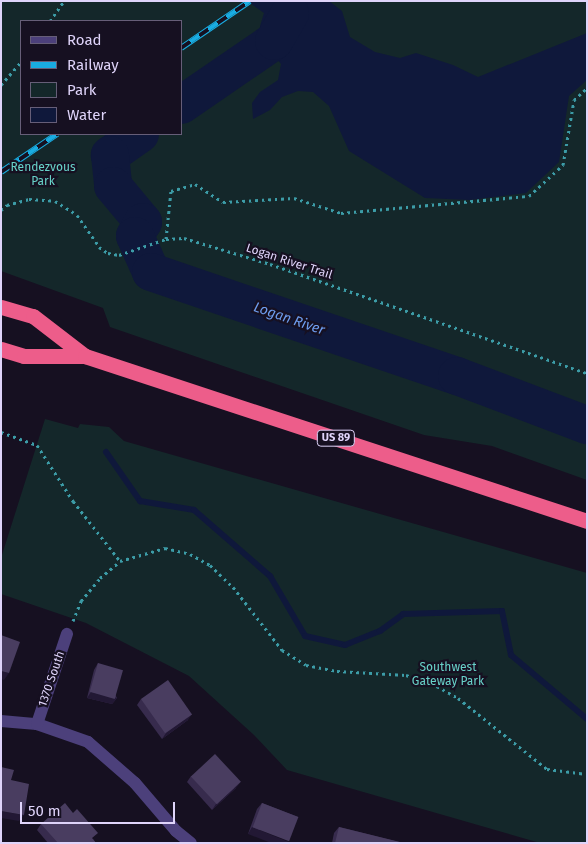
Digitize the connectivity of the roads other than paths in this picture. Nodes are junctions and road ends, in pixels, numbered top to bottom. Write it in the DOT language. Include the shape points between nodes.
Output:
graph roads {
  1 [pos="1,307"];
  2 [pos="1,349"];
  3 [pos="85,356"];
  4 [pos="587,521"];
  5 [pos="67,634"];
  6 [pos="1,721"];
  7 [pos="37,724"];
  8 [pos="191,843"];
  1 -- 3 [label="highway, US 89" via="33,316"];
  2 -- 3 [label="highway, US 89" via="24,356"];
  3 -- 4 [label="highway, US 89"];
  5 -- 7 [label="street, 1370 South"];
  6 -- 7 [label="street"];
  7 -- 8 [label="street" via="88,742 135,783 176,831"];
}
